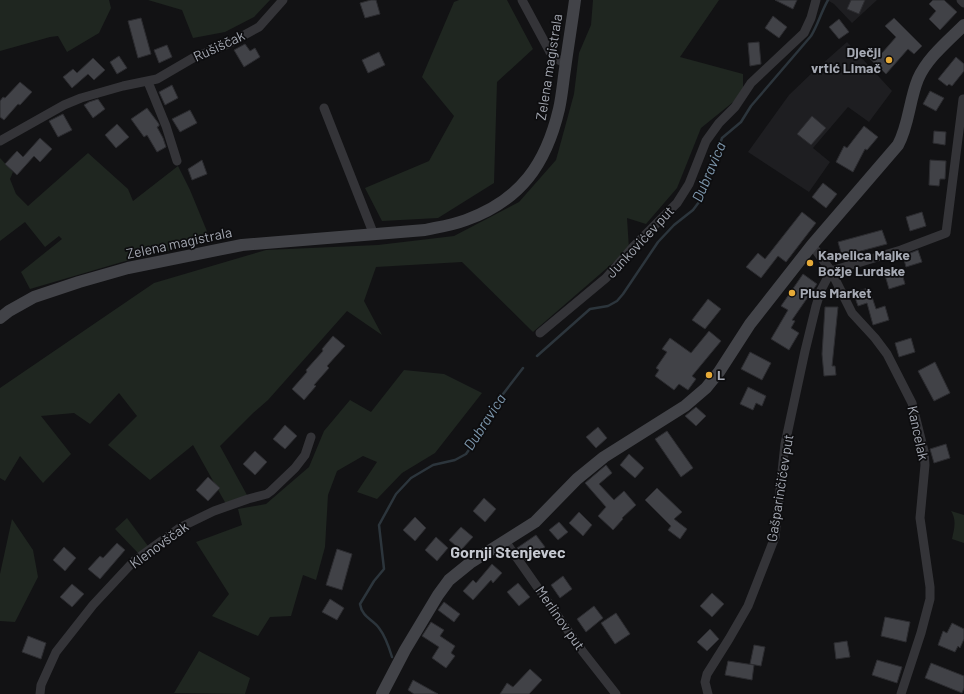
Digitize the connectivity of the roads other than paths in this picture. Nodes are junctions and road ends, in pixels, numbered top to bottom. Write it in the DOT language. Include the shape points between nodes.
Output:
graph roads {
  1 [pos="283,0"];
  2 [pos="522,0"];
  3 [pos="575,0"];
  4 [pos="816,0"];
  5 [pos="961,0"];
  6 [pos="964,3"];
  7 [pos="964,25"];
  8 [pos="566,64"];
  9 [pos="148,82"];
  10 [pos="963,98"];
  11 [pos="324,108"];
  12 [pos="0,141"];
  13 [pos="177,161"];
  14 [pos="374,235"];
  15 [pos="812,245"];
  16 [pos="831,271"];
  17 [pos="0,318"];
  18 [pos="540,333"];
  19 [pos="311,437"];
  20 [pos="505,541"];
  21 [pos="40,694"];
  22 [pos="382,694"];
  23 [pos="616,694"];
  24 [pos="708,694"];
  25 [pos="901,694"];
  1 -- 9 [label="street, Rušiščak" via="259,27"];
  2 -- 8 [label="street" via="550,52"];
  3 -- 8 [label="street, Zelena magistrala"];
  4 -- 18 [label="street, Junkovićev put" via="804,33 752,83 706,141 689,184 677,203 606,278"];
  5 -- 6 [label="street"];
  7 -- 15 [label="street" via="929,62 918,78 898,145"];
  8 -- 14 [label="street, Zelena magistrala" via="560,107 547,148 538,166 520,188 496,206 462,221 425,230"];
  9 -- 12 [label="street, Rušiščak" via="81,98"];
  9 -- 13 [label="street"];
  10 -- 16 [label="street" via="946,233 901,250"];
  11 -- 14 [label="street"];
  14 -- 17 [label="street, Zelena magistrala" via="242,245 128,268 34,297"];
  15 -- 16 [label="street, Kancelak"];
  15 -- 20 [label="street" via="750,324 706,388 685,406 591,466 535,522"];
  16 -- 24 [label="street, Gašparinčićev put" via="816,306 785,444 775,537 748,606 707,674 705,682"];
  16 -- 25 [label="street, Kancelak" via="852,313 887,354 902,382 912,403 924,451 920,518 930,599"];
  19 -- 21 [label="street, Klenovščak" via="305,455 267,494 214,511 181,527 134,562 92,605 56,652"];
  20 -- 22 [label="street" via="449,580 408,644"];
  20 -- 23 [label="street, Merlinov put" via="583,652"];
}
